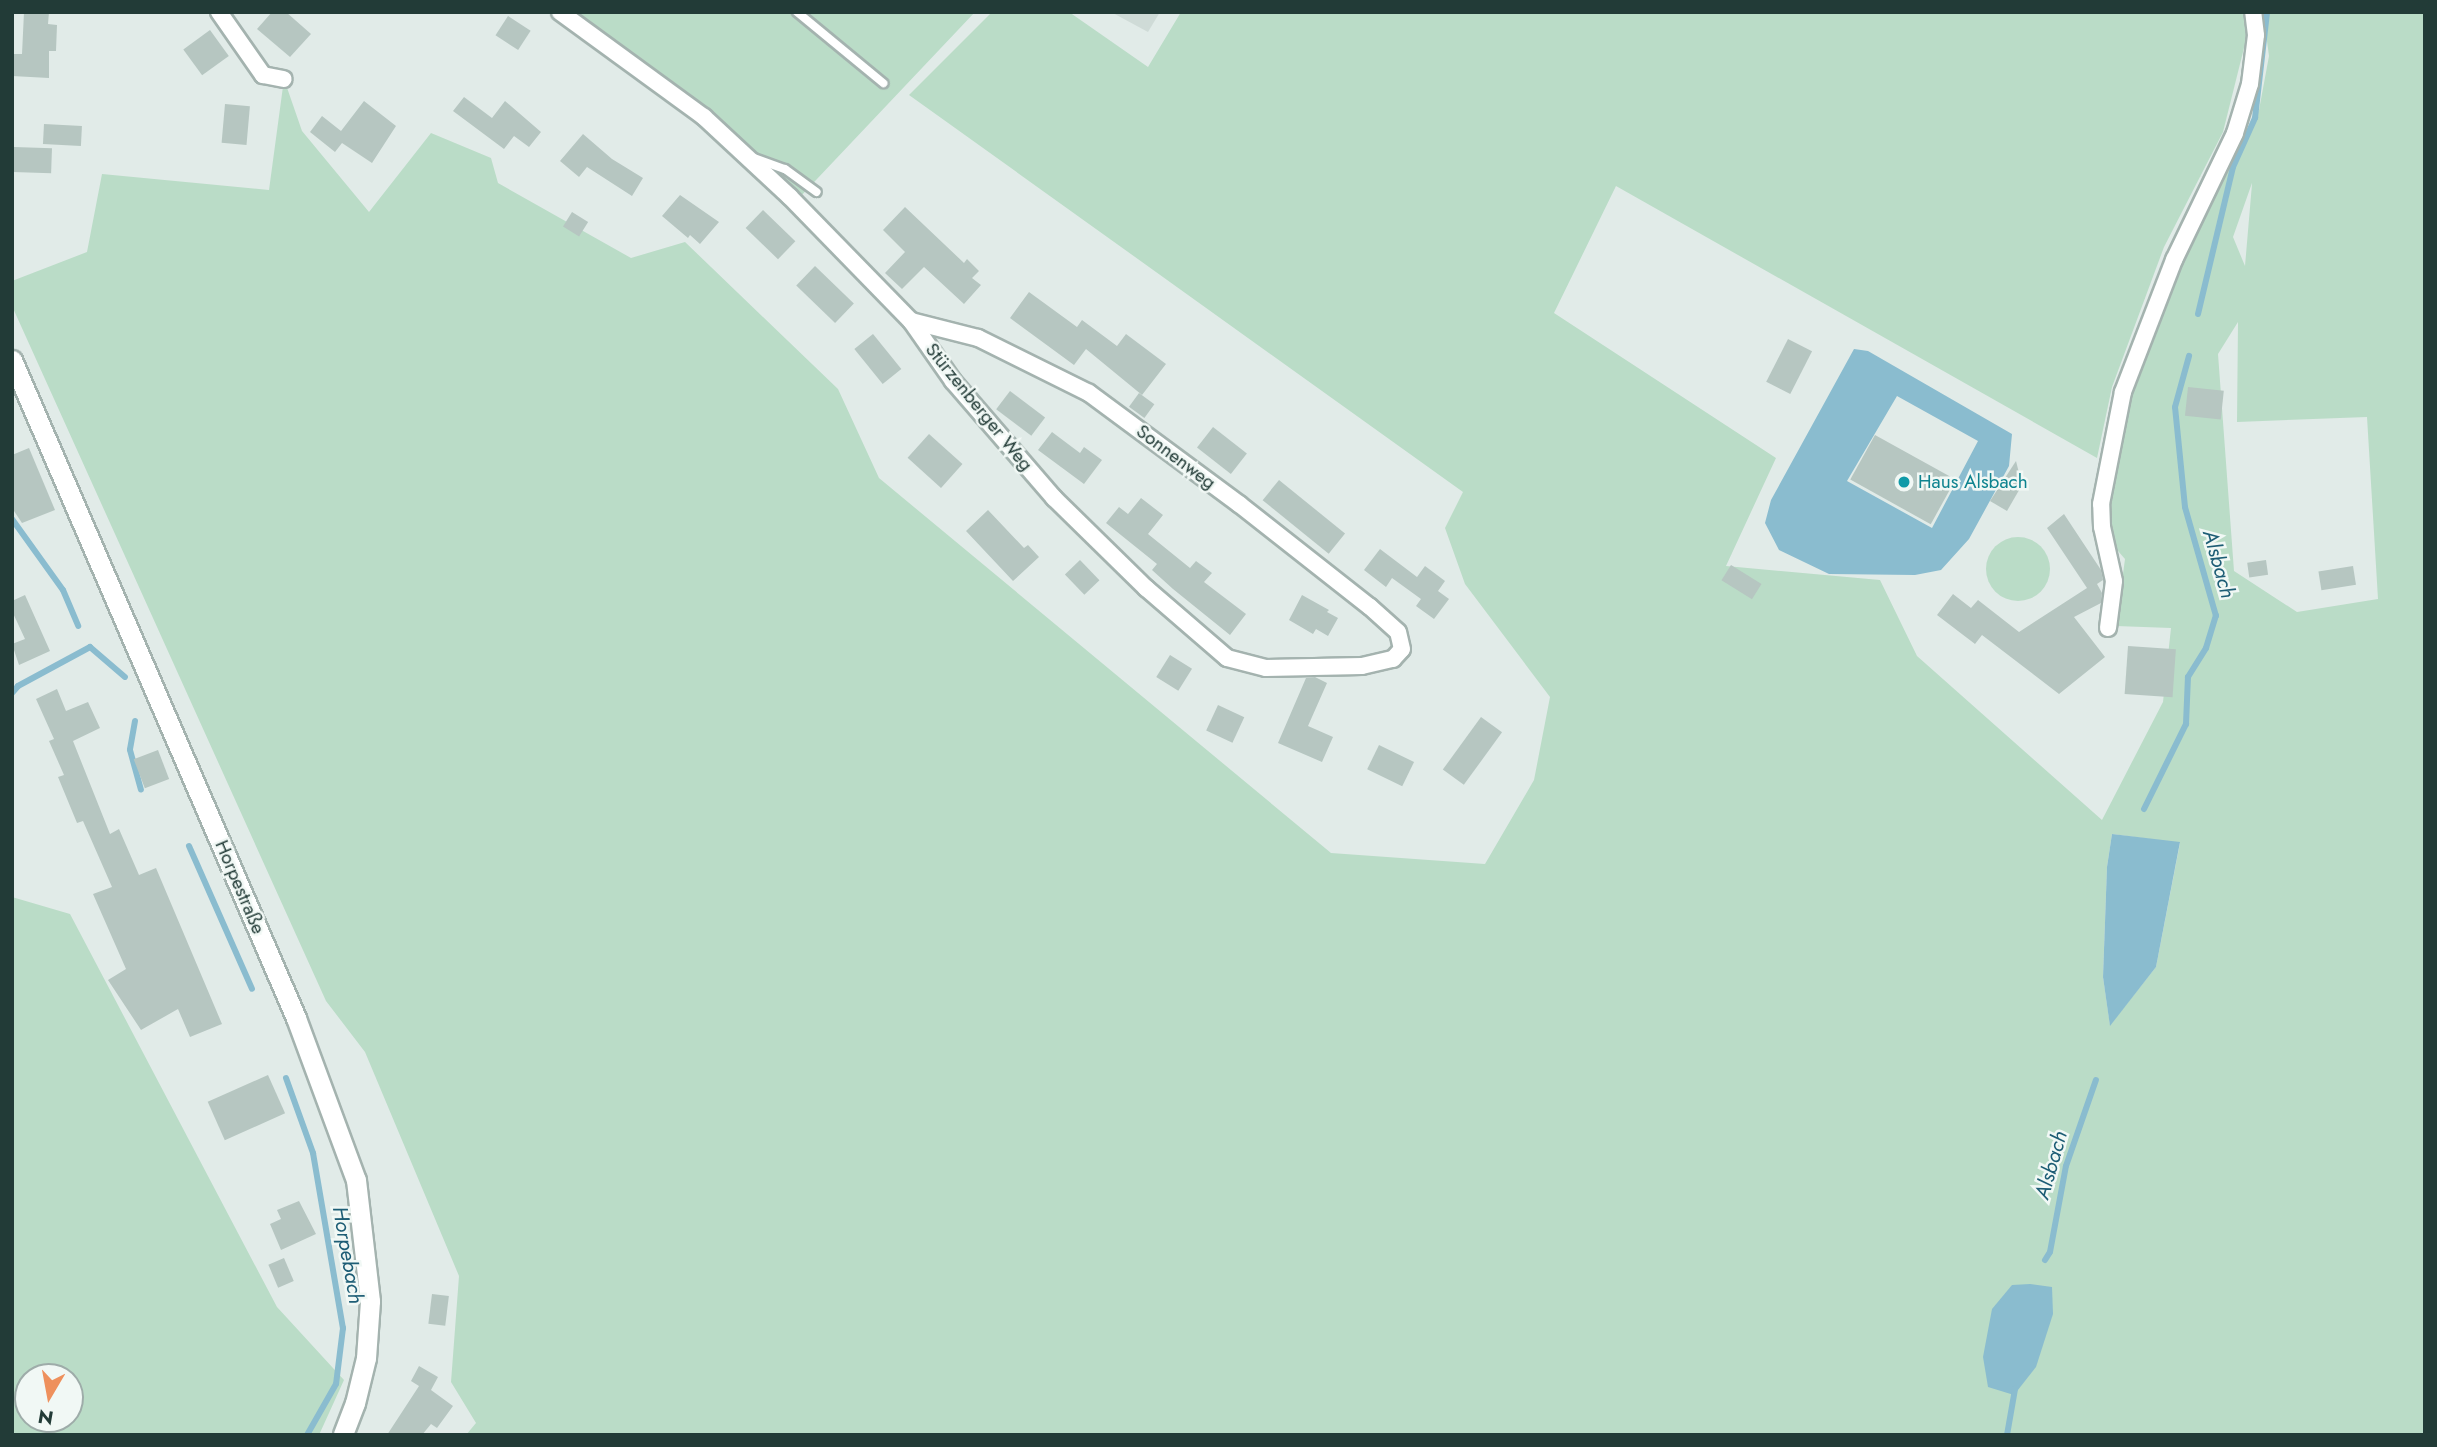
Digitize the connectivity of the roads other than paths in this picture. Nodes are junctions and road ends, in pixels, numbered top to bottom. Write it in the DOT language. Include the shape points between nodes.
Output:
graph roads {
  1 [pos="219,12"];
  2 [pos="560,12"];
  3 [pos="797,12"];
  4 [pos="2253,12"];
  5 [pos="284,79"];
  6 [pos="883,83"];
  7 [pos="748,156"];
  8 [pos="817,192"];
  9 [pos="911,321"];
  10 [pos="12,360"];
  11 [pos="2108,628"];
  12 [pos="1402,649"];
  13 [pos="343,1435"];
  1 -- 5 [label="street" via="263,75"];
  2 -- 7 [label="street, Stürzenberger Weg" via="704,117"];
  3 -- 6 [label="lane"];
  4 -- 11 [label="street" via="2256,35 2250,84 2235,133 2174,260 2123,392 2102,504 2102,527 2114,581"];
  7 -- 8 [label="lane" via="785,169"];
  7 -- 9 [label="street, Stürzenberger Weg"];
  9 -- 12 [label="street, Sonnenweg" via="978,338 1089,393 1370,607 1398,632"];
  9 -- 12 [label="street, Stürzenberger Weg" via="953,381 1054,498 1146,588 1227,658 1266,668 1362,666 1393,659"];
  10 -- 13 [label="street, Horpestraße" via="296,1018 356,1180 370,1301 366,1358"];
}
